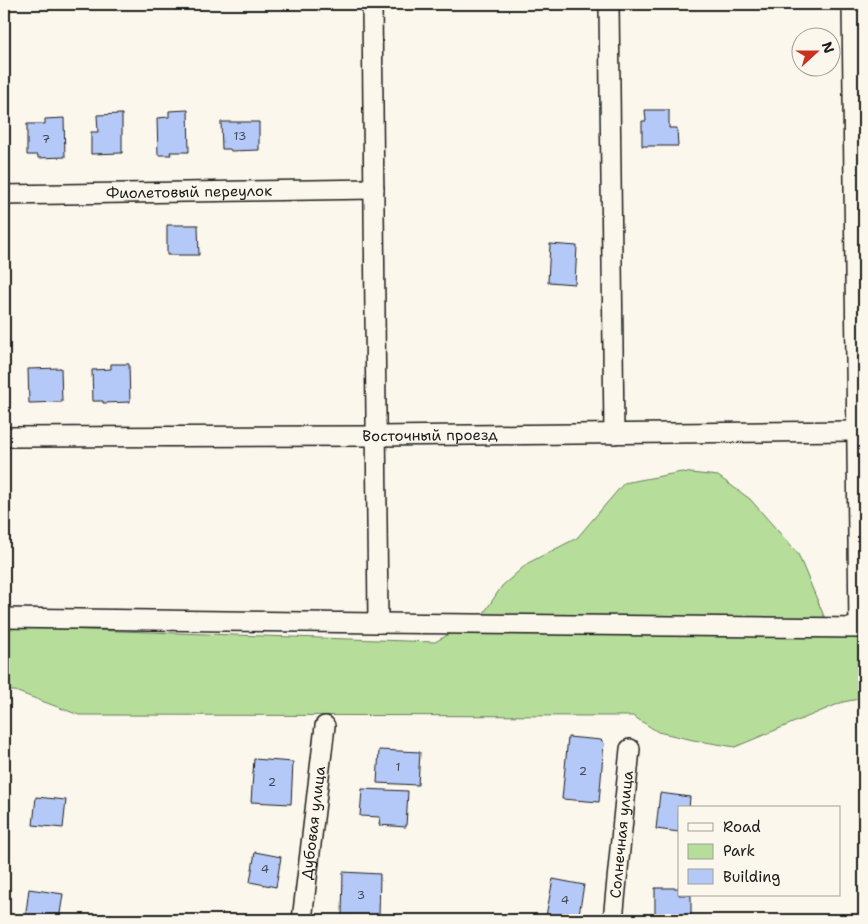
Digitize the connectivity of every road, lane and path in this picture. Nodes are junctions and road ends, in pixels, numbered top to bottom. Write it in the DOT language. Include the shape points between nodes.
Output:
graph roads {
  1 [pos="372,4"];
  2 [pos="609,4"];
  3 [pos="852,4"];
  4 [pos="374,189"];
  5 [pos="4,195"];
  6 [pos="856,431"];
  7 [pos="614,434"];
  8 [pos="377,436"];
  9 [pos="4,437"];
  10 [pos="4,618"];
  11 [pos="378,623"];
  12 [pos="325,726"];
  13 [pos="630,748"];
  14 [pos="302,920"];
  15 [pos="613,920"];
  1 -- 4 [label="street"];
  2 -- 7 [label="street"];
  3 -- 6 [label="street"];
  4 -- 5 [label="street, Фиолетовый переулок"];
  4 -- 8 [label="street"];
  6 -- 7 [label="street, Восточный проезд"];
  6 -- 11 [label="street" via="860,628"];
  7 -- 8 [label="street, Восточный проезд"];
  8 -- 9 [label="street, Восточный проезд"];
  8 -- 11 [label="street"];
  10 -- 11 [label="street"];
  12 -- 14 [label="street, Дубовая улица"];
  13 -- 15 [label="street, Солнечная улица"];
}
